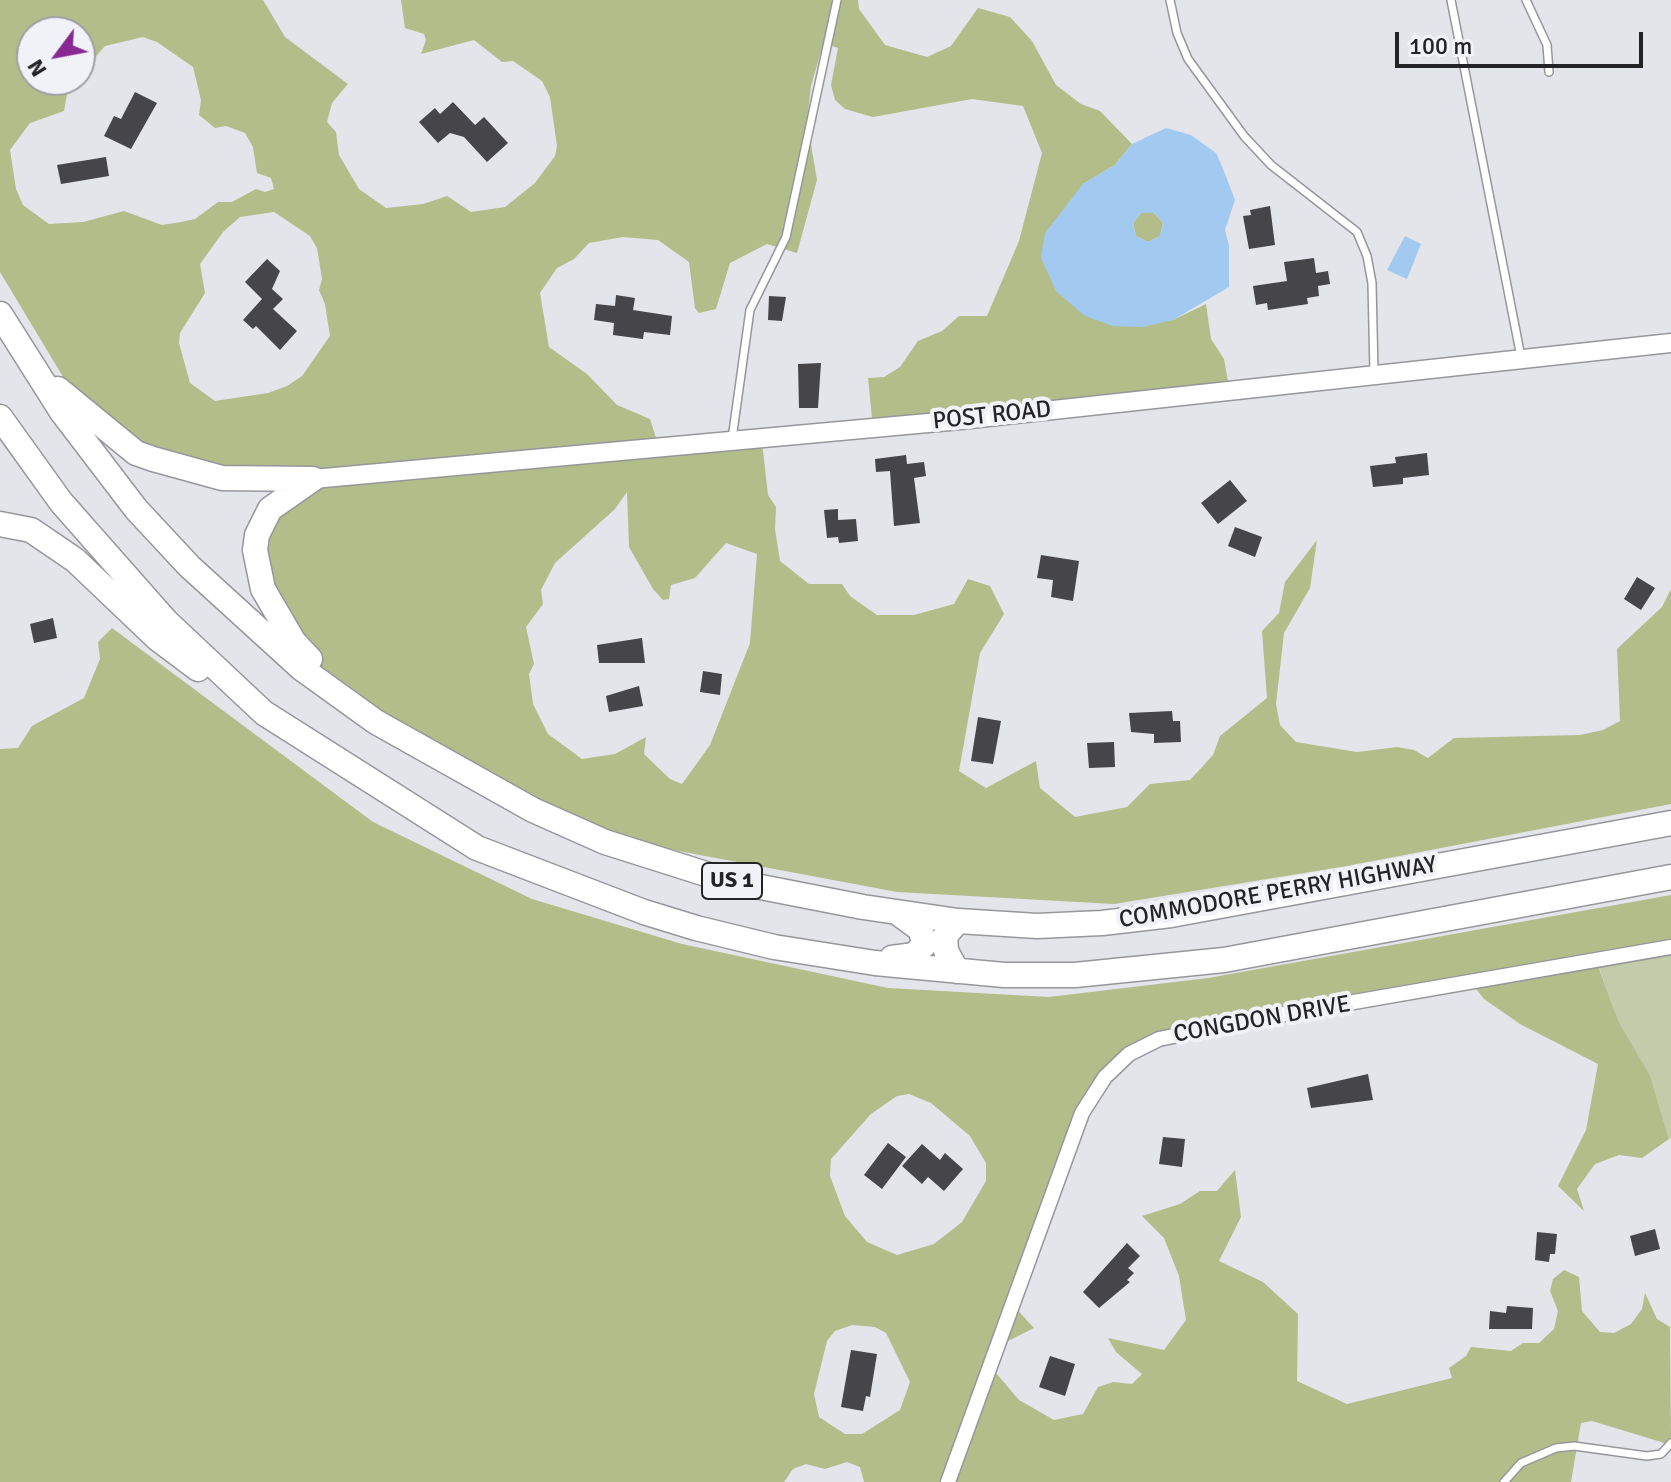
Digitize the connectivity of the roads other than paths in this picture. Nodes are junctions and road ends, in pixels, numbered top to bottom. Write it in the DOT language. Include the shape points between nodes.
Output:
graph roads {
  1 [pos="837,0"];
  2 [pos="1170,0"];
  3 [pos="1451,0"];
  4 [pos="1526,0"];
  5 [pos="1549,72"];
  6 [pos="0,314"];
  7 [pos="1671,343"];
  8 [pos="27,356"];
  9 [pos="1522,359"];
  10 [pos="1374,375"];
  11 [pos="0,417"];
  12 [pos="732,440"];
  13 [pos="222,478"];
  14 [pos="313,479"];
  15 [pos="0,524"];
  16 [pos="257,535"];
  17 [pos="264,713"];
  18 [pos="376,722"];
  19 [pos="1671,823"];
  20 [pos="1671,877"];
  21 [pos="898,913"];
  22 [pos="958,921"];
  23 [pos="1671,947"];
  24 [pos="875,963"];
  25 [pos="957,971"];
  26 [pos="1671,1443"];
  27 [pos="948,1482"];
  28 [pos="1504,1482"];
  1 -- 12 [label="lane" via="786,237 750,310"];
  2 -- 10 [label="lane" via="1188,59 1244,136 1271,165 1357,232 1372,283"];
  3 -- 9 [label="lane"];
  4 -- 5 [label="lane" via="1547,45"];
  6 -- 8 [label="highway, COMMODORE PERRY HIGHWAY / US 1"];
  7 -- 9 [label="street, POST ROAD"];
  8 -- 13 [label="highway" via="60,392 136,453"];
  8 -- 18 [label="highway, COMMODORE PERRY HIGHWAY / US 1" via="136,509 189,566 301,668"];
  9 -- 10 [label="street, POST ROAD"];
  10 -- 12 [label="street, POST ROAD"];
  11 -- 17 [label="highway, US 1" via="61,502 166,621"];
  12 -- 14 [label="street, POST ROAD"];
  13 -- 14 [label="highway"];
  13 -- 16 [label="highway" via="252,497"];
  14 -- 16 [label="highway" via="270,509"];
  15 -- 17 [label="highway" via="31,530 75,560 158,639"];
  16 -- 18 [label="highway" via="263,589 294,642"];
  17 -- 24 [label="highway, US 1" via="449,833 501,859 696,928"];
  18 -- 21 [label="highway, COMMODORE PERRY HIGHWAY / US 1" via="471,778 605,842 725,880"];
  19 -- 22 [label="highway, COMMODORE PERRY HIGHWAY / US 1" via="1171,915 1037,926"];
  20 -- 25 [label="highway, US 1" via="1185,966 1075,975"];
  21 -- 22 [label="highway, COMMODORE PERRY HIGHWAY / US 1"];
  21 -- 24 [label="highway" via="920,929 923,950"];
  22 -- 25 [label="highway" via="945,936"];
  23 -- 27 [label="street, CONGDON DRIVE" via="1256,1019 1159,1039 1129,1054 1105,1077 1082,1113"];
  24 -- 25 [label="highway, US 1"];
  26 -- 28 [label="lane" via="1661,1454 1647,1456 1556,1448 1521,1463"];
}
